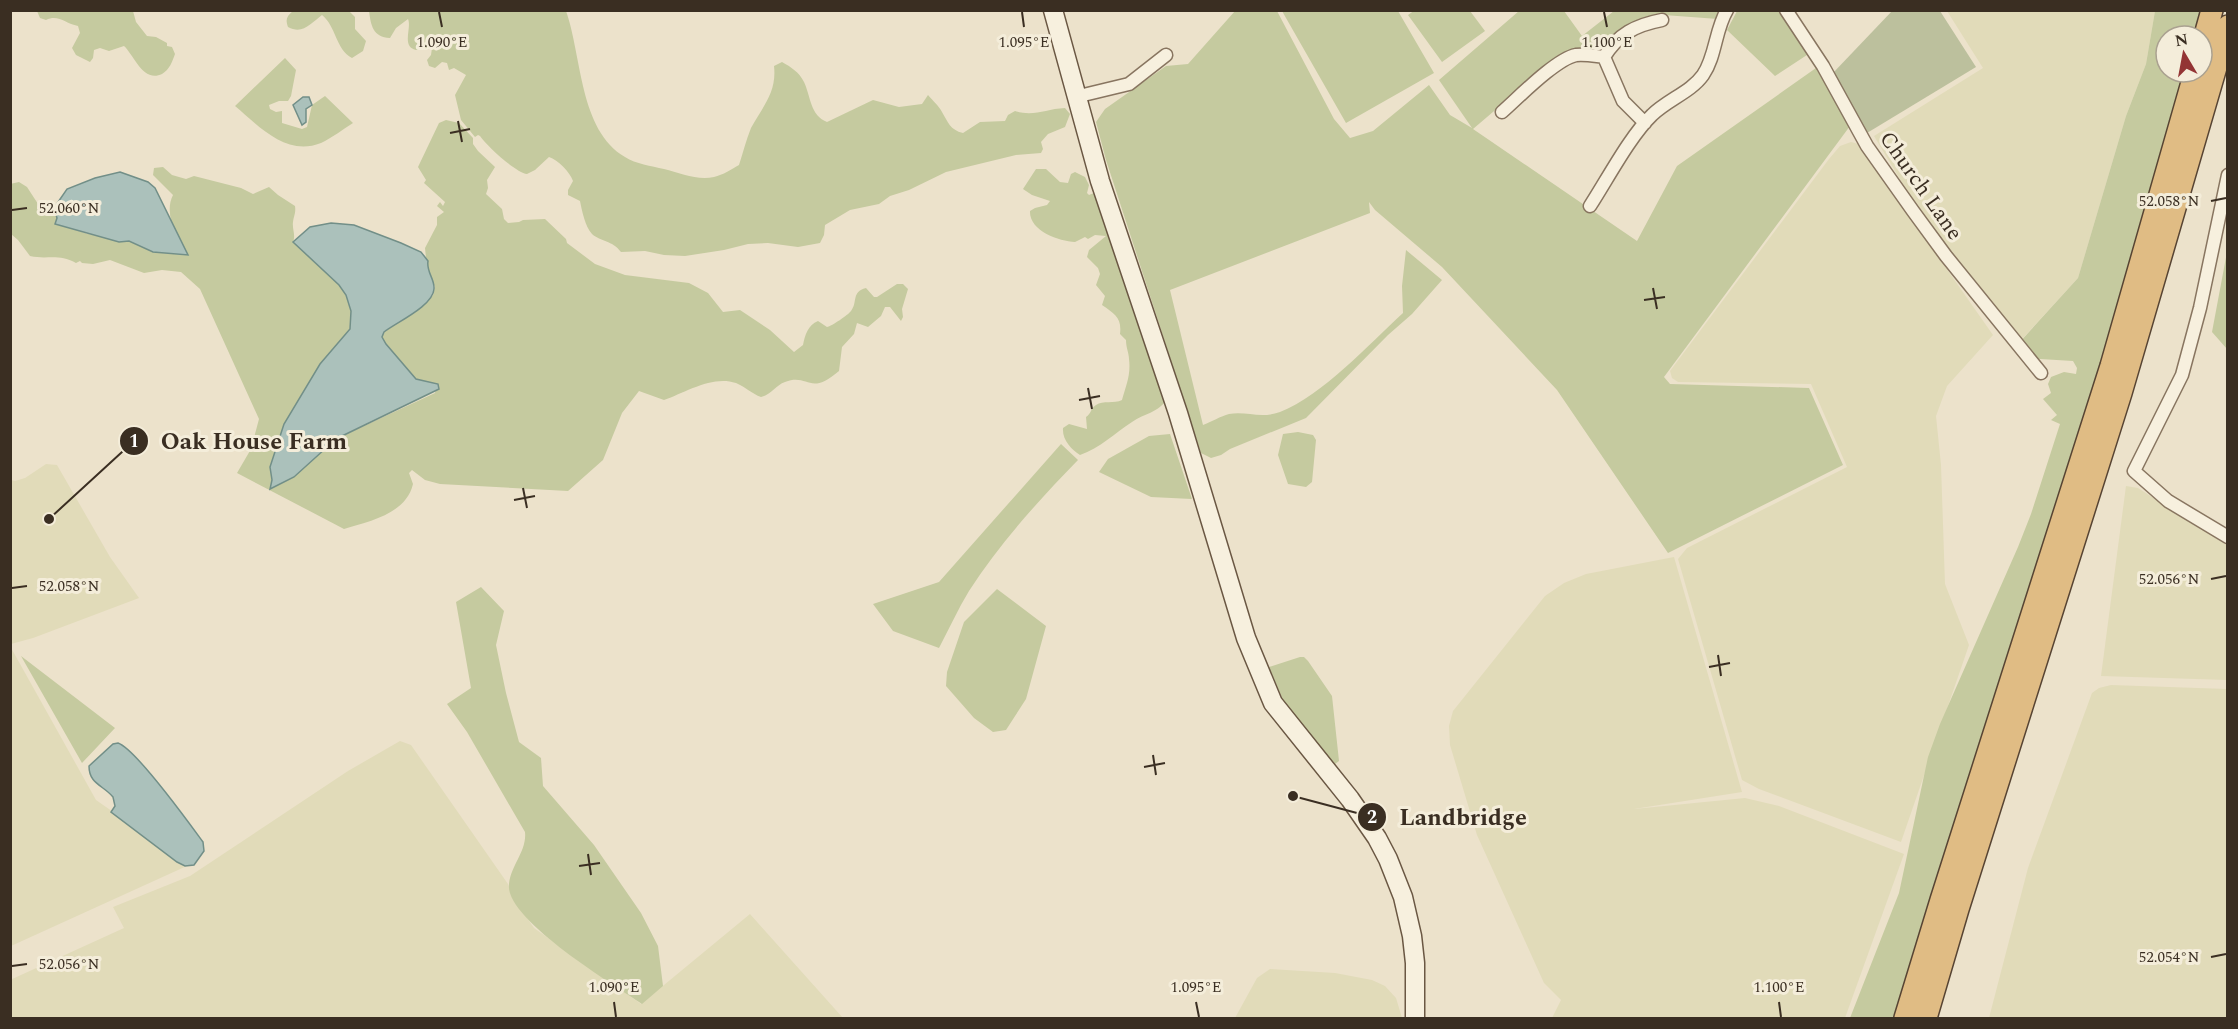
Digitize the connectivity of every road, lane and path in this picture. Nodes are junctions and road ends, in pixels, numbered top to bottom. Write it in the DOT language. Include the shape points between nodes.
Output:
graph roads {
  1 [pos="1053,10"];
  2 [pos="1727,10"];
  3 [pos="1786,10"];
  4 [pos="1662,20"];
  5 [pos="2228,26"];
  6 [pos="1166,55"];
  7 [pos="1605,57"];
  8 [pos="2192,84"];
  9 [pos="1075,97"];
  10 [pos="1502,112"];
  11 [pos="1645,123"];
  12 [pos="2228,175"];
  13 [pos="1590,206"];
  14 [pos="2041,373"];
  15 [pos="2115,382"];
  16 [pos="2228,537"];
  17 [pos="1415,1018"];
  18 [pos="1905,1018"];
  19 [pos="1926,1018"];
  1 -- 9 [label="main road"];
  2 -- 11 [label="street" via="1703,75"];
  3 -- 14 [label="street, Church Lane" via="1823,66 1867,146 1946,256"];
  4 -- 7 [label="street" via="1624,33"];
  5 -- 15 [label="highway"];
  6 -- 9 [label="street" via="1129,84"];
  7 -- 10 [label="street" via="1566,58"];
  7 -- 11 [label="street" via="1623,101"];
  8 -- 15 [label="highway"];
  9 -- 17 [label="main road" via="1178,413 1245,638 1273,703 1350,799 1377,838 1397,879 1412,936"];
  11 -- 13 [label="street"];
  12 -- 16 [label="street" via="2182,375 2133,471 2168,501"];
  15 -- 18 [label="highway"];
  15 -- 19 [label="highway"];
}
